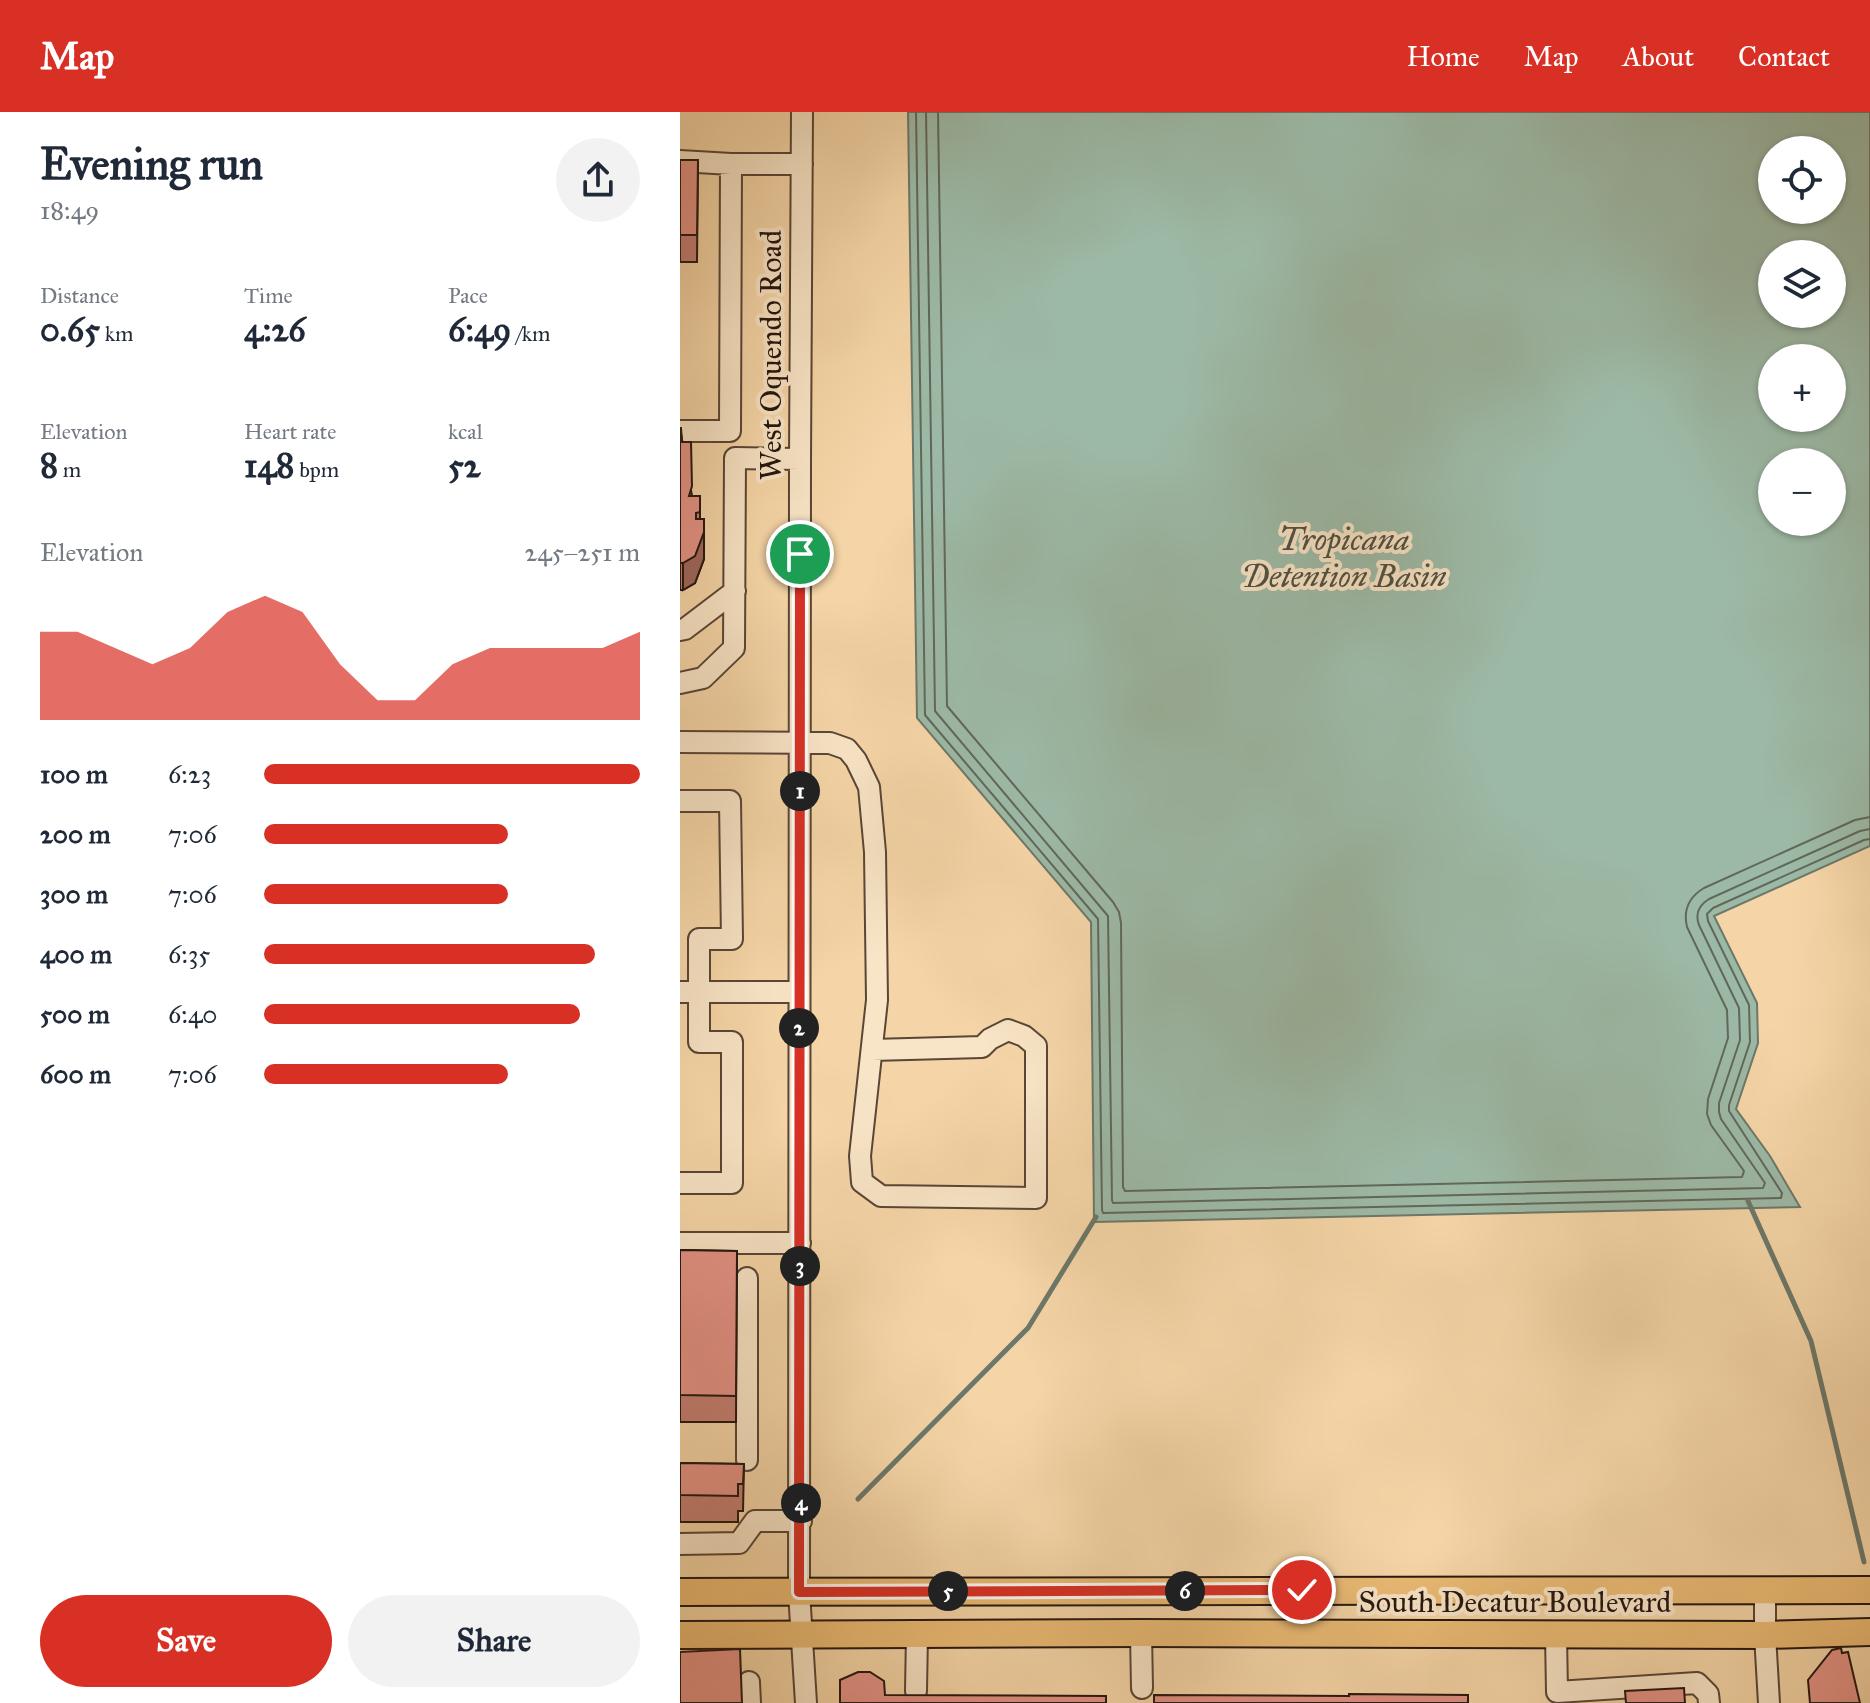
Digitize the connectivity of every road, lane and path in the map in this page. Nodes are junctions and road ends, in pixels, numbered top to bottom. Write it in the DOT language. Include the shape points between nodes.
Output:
graph roads {
  1 [pos="802,112"];
  2 [pos="680,161"];
  3 [pos="731,164"];
  4 [pos="802,164"];
  5 [pos="680,431"];
  6 [pos="800,459"];
  7 [pos="735,591"];
  8 [pos="680,630"];
  9 [pos="680,683"];
  10 [pos="680,742"];
  11 [pos="800,742"];
  12 [pos="680,801"];
  13 [pos="689,992"];
  14 [pos="799,992"];
  15 [pos="872,1050"];
  16 [pos="680,1183"];
  17 [pos="680,1243"];
  18 [pos="800,1243"];
  19 [pos="747,1278"];
  20 [pos="747,1460"];
  21 [pos="801,1521"];
  22 [pos="680,1544"];
  23 [pos="1765,1590"];
  24 [pos="1870,1590"];
  25 [pos="680,1592"];
  26 [pos="799,1592"];
  27 [pos="1870,1632"];
  28 [pos="1141,1633"];
  29 [pos="802,1634"];
  30 [pos="917,1634"];
  31 [pos="680,1635"];
  32 [pos="1556,1635"];
  33 [pos="1765,1635"];
  34 [pos="1142,1688"];
  35 [pos="916,1691"];
  36 [pos="1555,1698"];
  37 [pos="806,1703"];
  38 [pos="1709,1703"];
  39 [pos="1769,1703"];
  1 -- 4 [label="street, West Oquendo Road"];
  2 -- 3 [label="street"];
  3 -- 4 [label="street"];
  3 -- 5 [label="street" via="730,431"];
  4 -- 6 [label="street, West Oquendo Road"];
  6 -- 7 [label="street" via="735,458"];
  6 -- 11 [label="street, West Oquendo Road"];
  7 -- 8 [label="street"];
  7 -- 9 [label="street" via="734,648 703,678"];
  10 -- 11 [label="street"];
  11 -- 14 [label="street, West Oquendo Road"];
  11 -- 15 [label="street" via="847,749 869,787 877,1000"];
  12 -- 13 [label="street" via="730,801 732,939 699,939"];
  13 -- 14 [label="street"];
  13 -- 16 [label="street" via="699,1042 732,1042 732,1183"];
  14 -- 18 [label="street, West Oquendo Road"];
  15 -- 15 [label="street" via="862,1182 881,1196 1036,1198 1036,1046 1008,1030 982,1047"];
  17 -- 18 [label="street"];
  18 -- 21 [label="street, West Oquendo Road"];
  19 -- 20 [label="street"];
  21 -- 22 [label="street" via="755,1521 739,1543"];
  21 -- 26 [label="street, West Oquendo Road"];
  23 -- 24 [label="main road, South Decatur Boulevard"];
  23 -- 26 [label="main road, South Decatur Boulevard"];
  23 -- 33 [label="street"];
  25 -- 26 [label="main road, South Decatur Boulevard"];
  26 -- 29 [label="street, West Oquendo Road"];
  27 -- 33 [label="main road, South Decatur Boulevard"];
  28 -- 30 [label="main road, South Decatur Boulevard"];
  28 -- 32 [label="main road, South Decatur Boulevard"];
  28 -- 34 [label="street"];
  29 -- 30 [label="main road, South Decatur Boulevard"];
  29 -- 31 [label="main road, South Decatur Boulevard"];
  29 -- 37 [label="street, West Oquendo Road"];
  30 -- 35 [label="street"];
  32 -- 33 [label="main road, South Decatur Boulevard"];
  32 -- 36 [label="street"];
  33 -- 39 [label="street"];
  36 -- 38 [label="street" via="1697,1683"];
}
